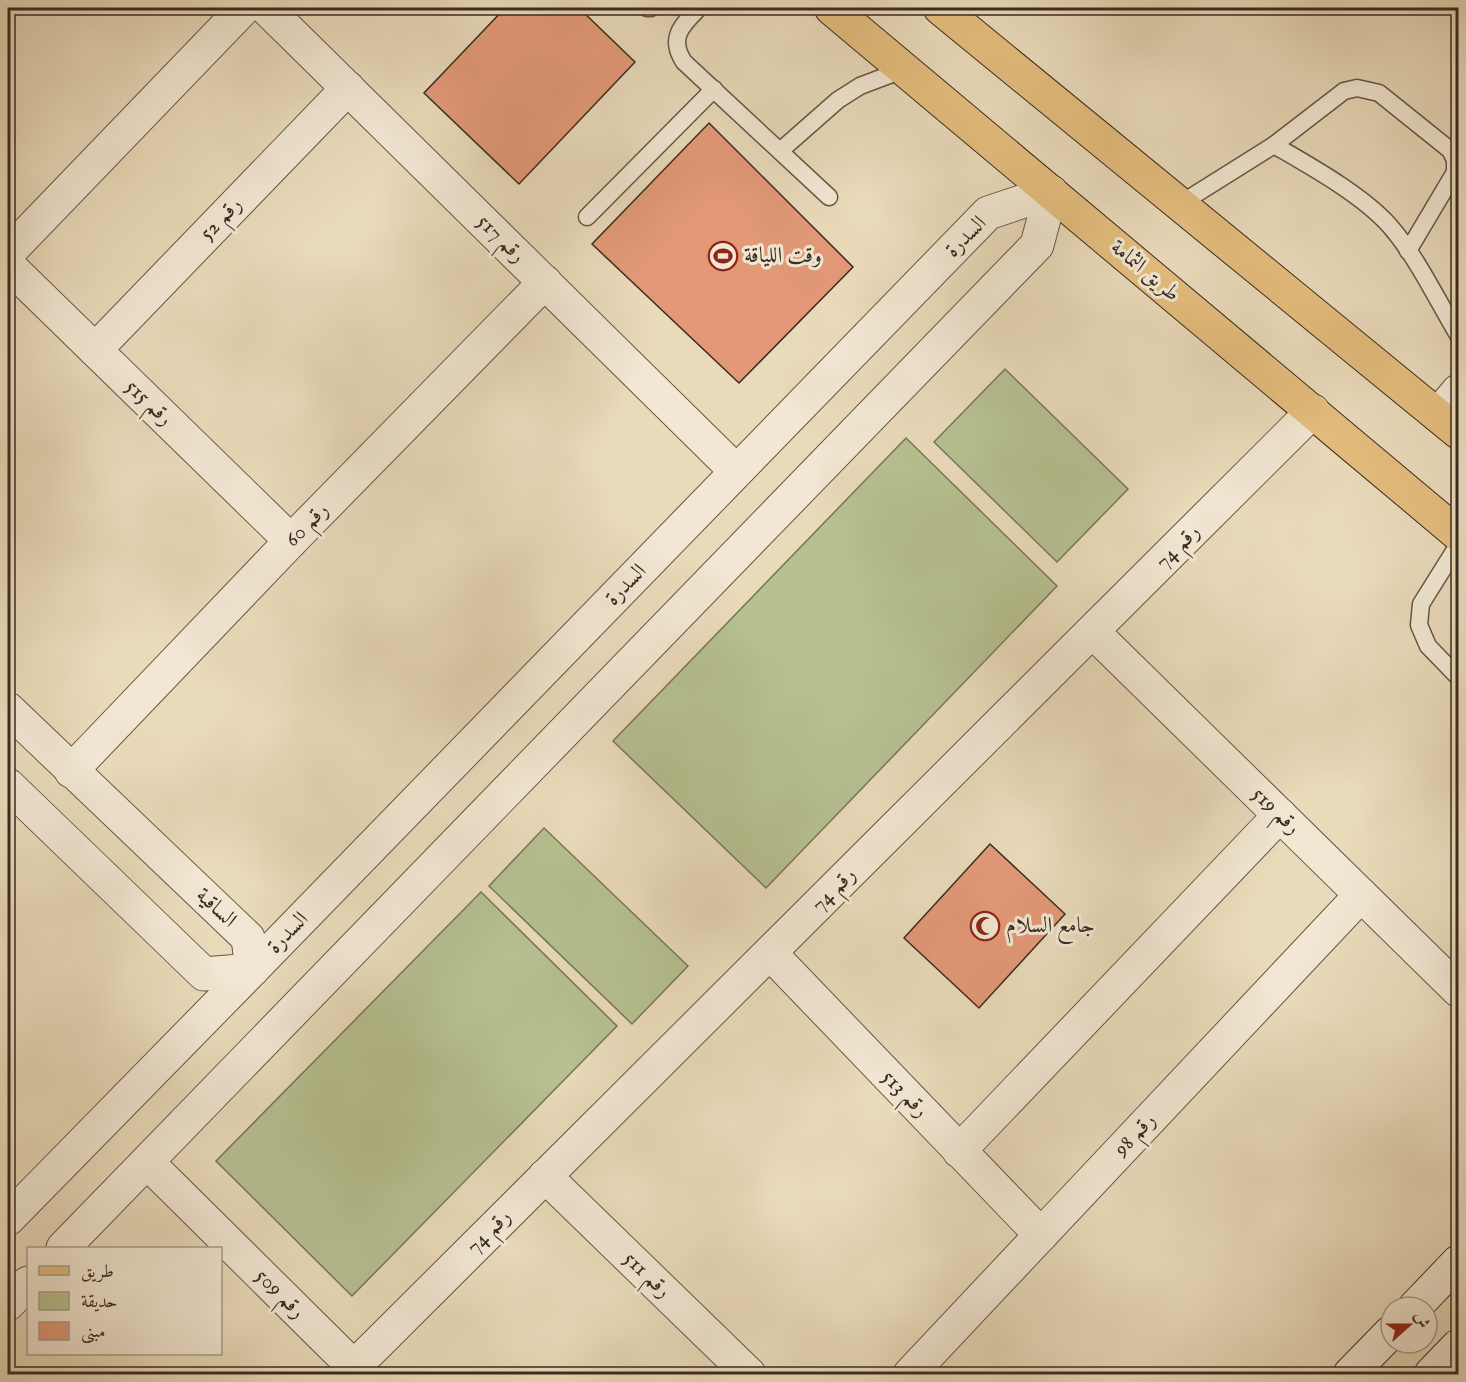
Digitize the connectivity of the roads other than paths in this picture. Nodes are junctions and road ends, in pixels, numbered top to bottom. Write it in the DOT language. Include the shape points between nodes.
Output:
graph roads {
  1 [pos="244,8"];
  2 [pos="266,8"];
  3 [pos="699,8"];
  4 [pos="831,8"];
  5 [pos="940,8"];
  6 [pos="905,69"];
  7 [pos="348,88"];
  8 [pos="714,89"];
  9 [pos="1274,145"];
  10 [pos="780,151"];
  11 [pos="1051,192"];
  12 [pos="829,197"];
  13 [pos="1180,204"];
  14 [pos="587,217"];
  15 [pos="1408,251"];
  16 [pos="8,253"];
  17 [pos="8,265"];
  18 [pos="545,282"];
  19 [pos="1458,335"];
  20 [pos="95,350"];
  21 [pos="1313,411"];
  22 [pos="1452,413"];
  23 [pos="736,471"];
  24 [pos="1458,534"];
  25 [pos="291,541"];
  26 [pos="1458,545"];
  27 [pos="1093,632"];
  28 [pos="1458,676"];
  29 [pos="8,709"];
  30 [pos="71,771"];
  31 [pos="8,785"];
  32 [pos="1280,815"];
  33 [pos="1361,895"];
  34 [pos="770,953"];
  35 [pos="252,970"];
  36 [pos="1458,990"];
  37 [pos="959,1151"];
  38 [pos="148,1163"];
  39 [pos="545,1176"];
  40 [pos="8,1219"];
  41 [pos="1041,1235"];
  42 [pos="64,1247"];
  43 [pos="1458,1262"];
  44 [pos="27,1284"];
  45 [pos="1426,1295"];
  46 [pos="8,1304"];
  47 [pos="1379,1344"];
  48 [pos="1458,1346"];
  49 [pos="357,1371"];
  50 [pos="749,1374"];
  51 [pos="910,1374"];
  52 [pos="1350,1374"];
  53 [pos="1431,1374"];
  1 -- 16 [label="street"];
  2 -- 7 [label="street, رقم 517"];
  3 -- 8 [label="lane" via="681,26 676,39 678,52"];
  4 -- 6 [label="main road, طريق الثمامة"];
  5 -- 13 [label="main road"];
  6 -- 10 [label="lane" via="860,86 838,100"];
  6 -- 11 [label="main road, طريق الثمامة"];
  7 -- 18 [label="street, رقم 517"];
  7 -- 20 [label="street, رقم 52"];
  8 -- 10 [label="lane"];
  8 -- 14 [label="lane"];
  9 -- 13 [label="lane"];
  9 -- 15 [label="lane" via="1359,200 1388,224"];
  9 -- 15 [label="lane" via="1344,91 1357,88 1378,93 1450,150 1455,160 1455,172"];
  10 -- 12 [label="lane"];
  11 -- 21 [label="main road, طريق الثمامة"];
  11 -- 23 [label="street, السدرة" via="988,213"];
  11 -- 38 [label="street" via="1037,245"];
  13 -- 22 [label="main road"];
  15 -- 19 [label="lane"];
  17 -- 20 [label="street, رقم 515"];
  18 -- 23 [label="street, رقم 517"];
  18 -- 25 [label="street, رقم 60"];
  20 -- 25 [label="street, رقم 515"];
  21 -- 24 [label="main road, طريق الثمامة"];
  21 -- 27 [label="street, رقم 74"];
  23 -- 35 [label="street, السدرة"];
  25 -- 30 [label="street, رقم 60"];
  26 -- 28 [label="lane" via="1421,604 1419,625 1428,646"];
  27 -- 32 [label="street, رقم 519"];
  27 -- 34 [label="street, رقم 74"];
  29 -- 30 [label="street, الساقية"];
  30 -- 35 [label="street, الساقية" via="248,938"];
  31 -- 35 [label="street" via="204,974"];
  32 -- 33 [label="street, رقم 519"];
  32 -- 37 [label="street"];
  33 -- 36 [label="street, رقم 519"];
  33 -- 41 [label="street, رقم 98"];
  34 -- 37 [label="street, رقم 513"];
  34 -- 39 [label="street, رقم 74"];
  35 -- 40 [label="street, السدرة"];
  37 -- 41 [label="street, رقم 513"];
  38 -- 42 [label="street"];
  38 -- 49 [label="street, رقم 509"];
  39 -- 49 [label="street, رقم 74"];
  39 -- 50 [label="street, رقم 511"];
  41 -- 51 [label="street, رقم 98"];
  43 -- 45 [label="street"];
  44 -- 46 [label="street"];
  47 -- 52 [label="street"];
  48 -- 53 [label="street"];
}
